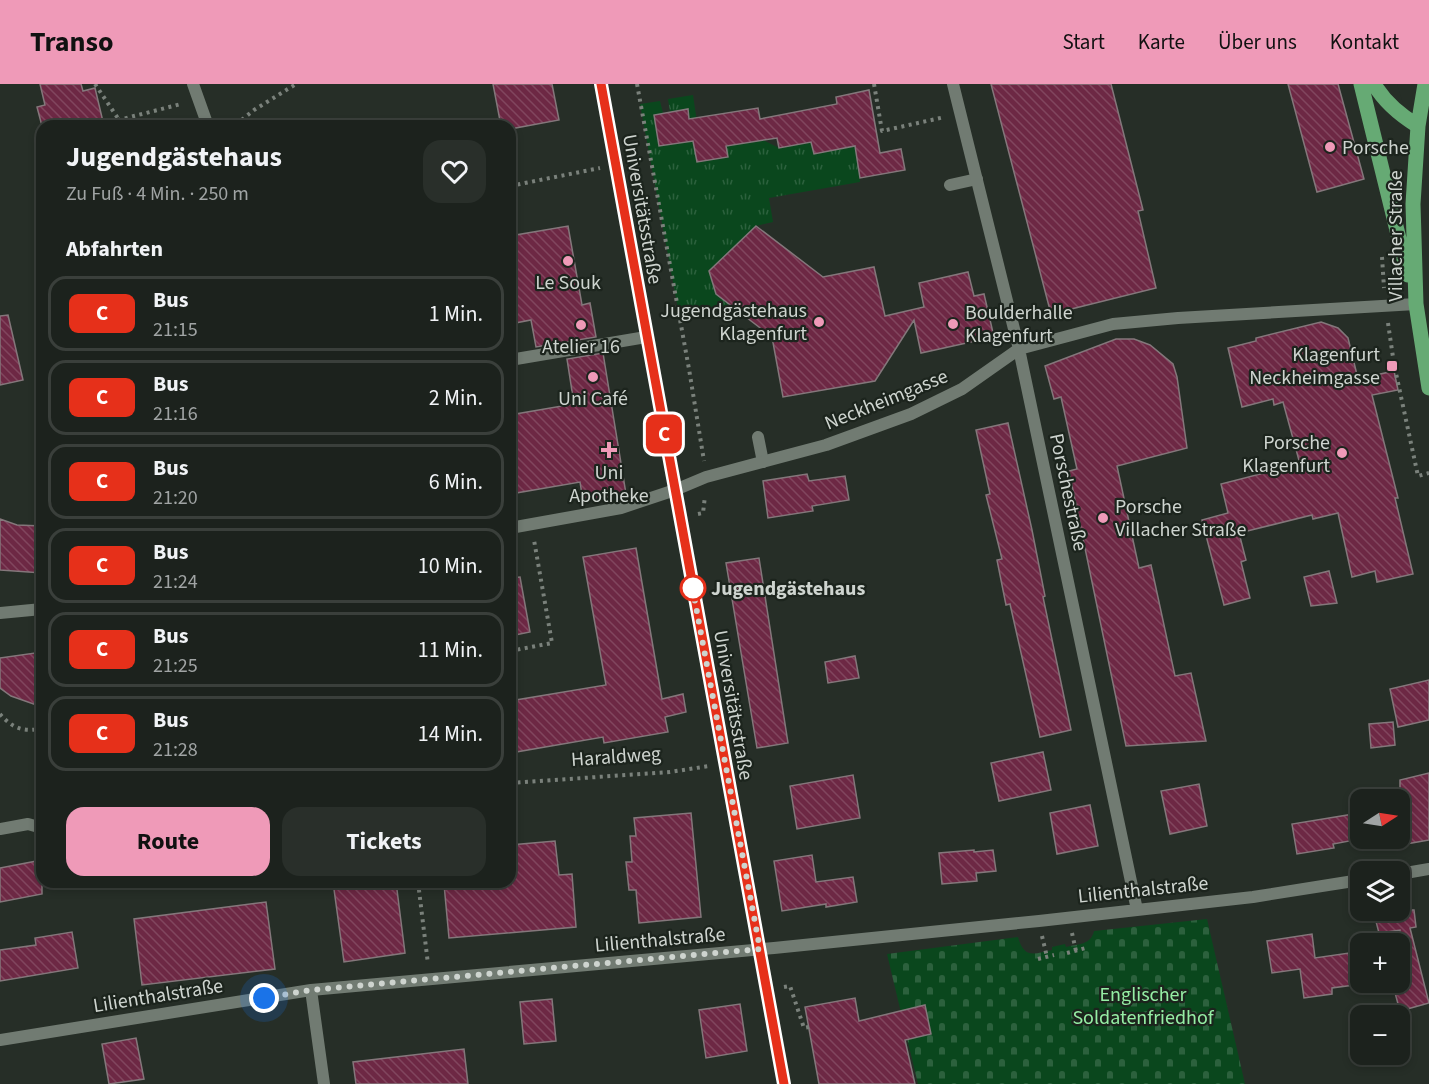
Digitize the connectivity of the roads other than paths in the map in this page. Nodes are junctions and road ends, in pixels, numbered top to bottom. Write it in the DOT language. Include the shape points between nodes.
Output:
graph roads {
  1 [pos="193,84"];
  2 [pos="601,84"];
  3 [pos="953,84"];
  4 [pos="1361,84"];
  5 [pos="1374,84"];
  6 [pos="1425,84"];
  7 [pos="206,120"];
  8 [pos="1418,126"];
  9 [pos="977,179"];
  10 [pos="950,185"];
  11 [pos="1416,304"];
  12 [pos="646,337"];
  13 [pos="1019,349"];
  14 [pos="516,359"];
  15 [pos="1429,388"];
  16 [pos="758,436"];
  17 [pos="763,462"];
  18 [pos="675,490"];
  19 [pos="516,527"];
  20 [pos="36,610"];
  21 [pos="0,613"];
  22 [pos="36,826"];
  23 [pos="0,830"];
  24 [pos="1429,869"];
  25 [pos="1410,872"];
  26 [pos="1350,882"];
  27 [pos="1137,910"];
  28 [pos="760,949"];
  29 [pos="311,990"];
  30 [pos="0,1040"];
  31 [pos="324,1084"];
  32 [pos="784,1084"];
  1 -- 7 [label="street"];
  2 -- 12 [label="street, Universitätsstraße"];
  3 -- 9 [label="street, Porschestraße"];
  4 -- 11 [label="main road"];
  5 -- 8 [label="main road" via="1396,112"];
  6 -- 8 [label="main road, Villacher Straße"];
  8 -- 11 [label="main road, Villacher Straße" via="1413,204"];
  9 -- 10 [label="street"];
  9 -- 13 [label="street, Porschestraße"];
  11 -- 13 [label="street, Neckheimgasse" via="1113,324"];
  11 -- 15 [label="main road, Villacher Straße"];
  12 -- 14 [label="street"];
  12 -- 18 [label="street, Universitätsstraße"];
  13 -- 17 [label="street, Neckheimgasse" via="962,389 911,414 826,445"];
  13 -- 27 [label="street, Porschestraße"];
  16 -- 17 [label="street"];
  17 -- 18 [label="street, Neckheimgasse"];
  18 -- 19 [label="street, Neckheimgasse" via="621,508"];
  18 -- 28 [label="street, Universitätsstraße"];
  20 -- 21 [label="street"];
  22 -- 23 [label="street" via="28,824"];
  24 -- 25 [label="street"];
  26 -- 27 [label="street, Lilienthalstraße"];
  27 -- 28 [label="street, Lilienthalstraße"];
  28 -- 29 [label="street, Lilienthalstraße"];
  28 -- 32 [label="street, Universitätsstraße"];
  29 -- 30 [label="street, Lilienthalstraße"];
  29 -- 31 [label="street"];
}
